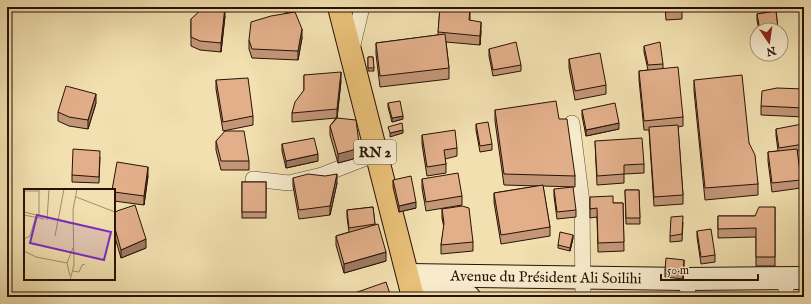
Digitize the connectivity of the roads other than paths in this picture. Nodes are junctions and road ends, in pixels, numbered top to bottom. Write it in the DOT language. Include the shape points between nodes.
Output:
graph roads {
  1 [pos="339,7"];
  2 [pos="362,7"];
  3 [pos="351,50"];
  4 [pos="572,123"];
  5 [pos="376,154"];
  6 [pos="253,179"];
  7 [pos="409,275"];
  8 [pos="792,285"];
  9 [pos="582,287"];
  10 [pos="687,288"];
  11 [pos="413,297"];
  12 [pos="469,297"];
  1 -- 3 [label="main road, RN 2"];
  2 -- 3 [label="street"];
  3 -- 5 [label="main road, RN 2"];
  4 -- 9 [label="street" via="582,202"];
  5 -- 6 [label="street" via="322,175 289,183"];
  5 -- 7 [label="main road, RN 2"];
  7 -- 9 [label="street, Avenue du Président Ali Soilihi"];
  7 -- 11 [label="main road, RN 2"];
  8 -- 10 [label="street, Avenue du Président Ali Soilihi"];
  9 -- 10 [label="street, Avenue du Président Ali Soilihi"];
  11 -- 12 [label="street, Avenue du Président Ali Soilihi"];
}
